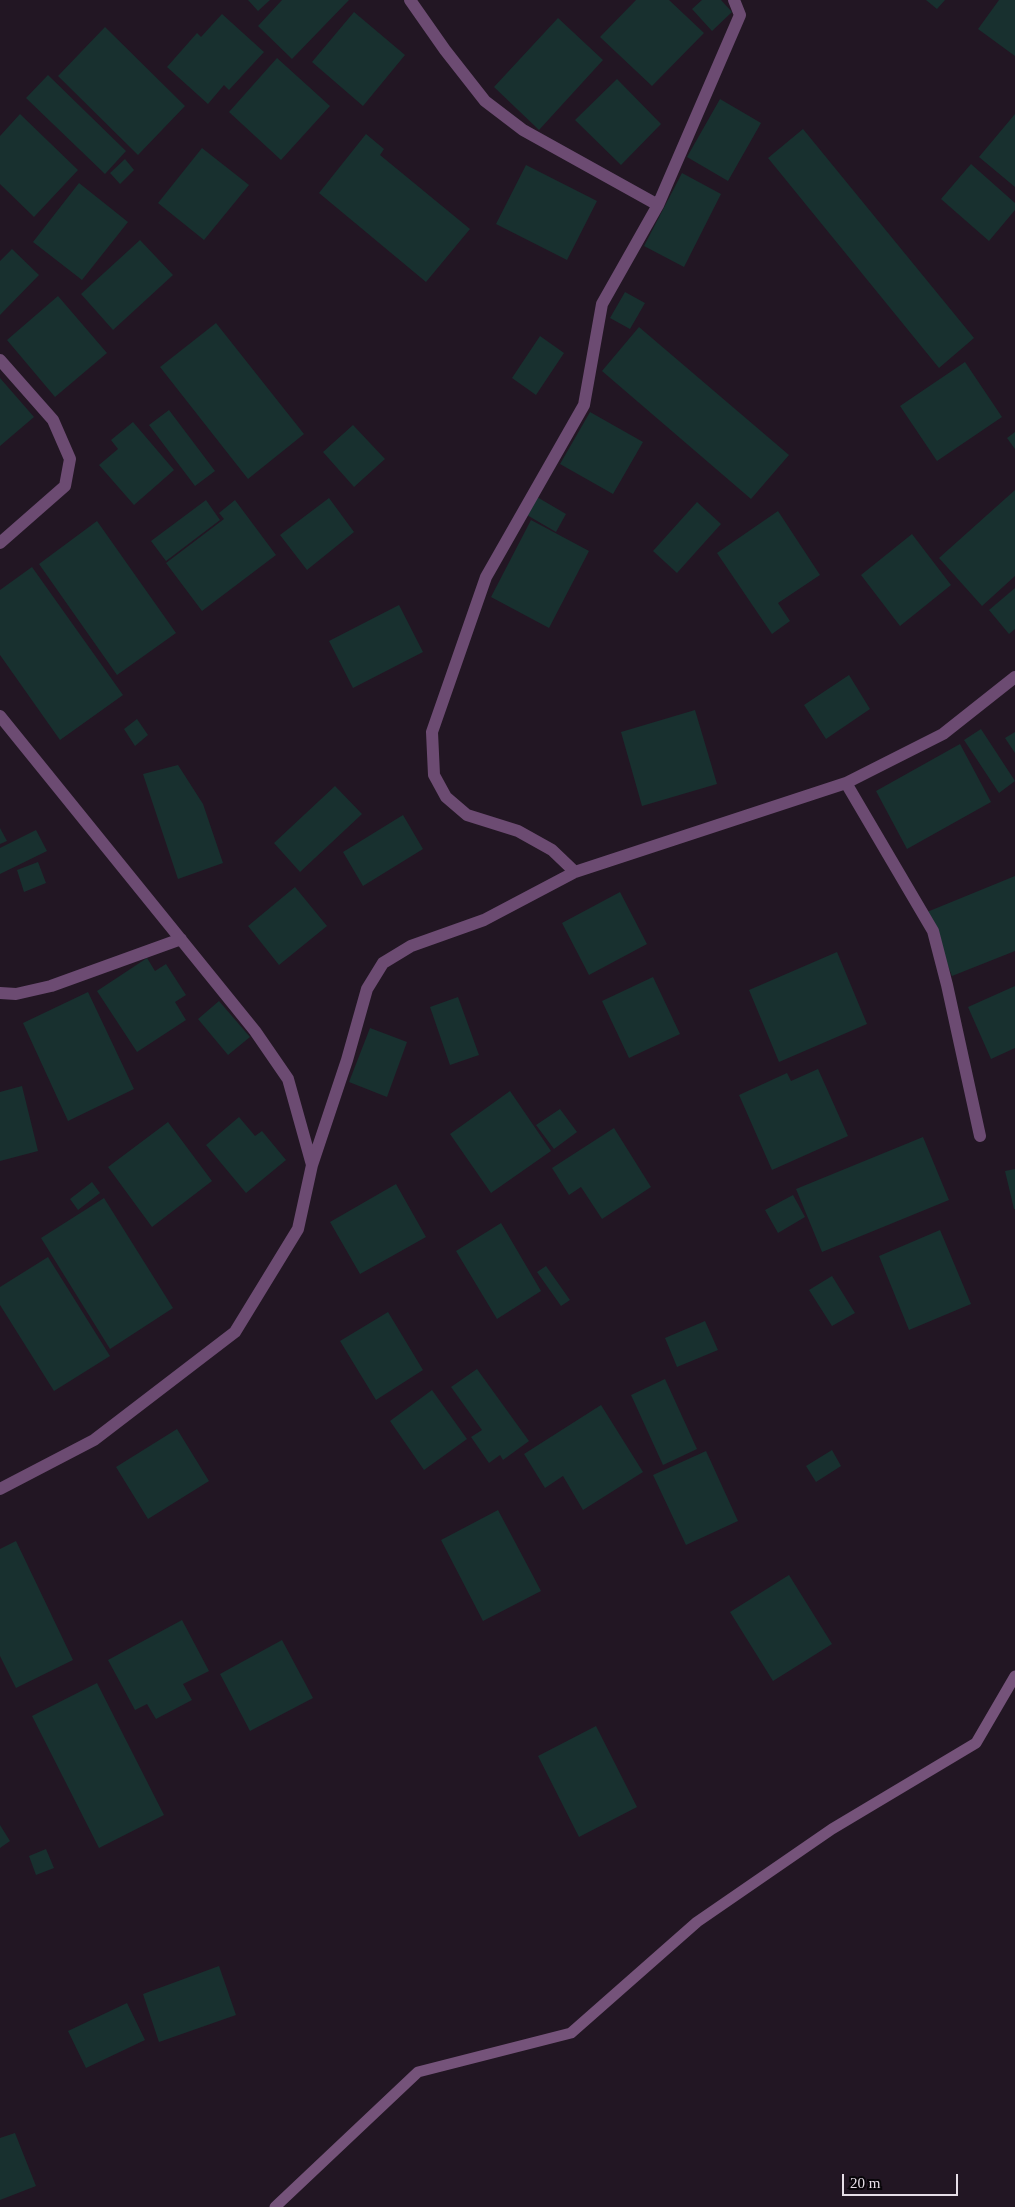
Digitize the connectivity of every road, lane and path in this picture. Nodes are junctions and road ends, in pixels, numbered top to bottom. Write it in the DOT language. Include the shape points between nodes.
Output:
graph roads {
  1 [pos="410,0"];
  2 [pos="734,0"];
  3 [pos="658,205"];
  4 [pos="0,360"];
  5 [pos="0,542"];
  6 [pos="1015,677"];
  7 [pos="0,716"];
  8 [pos="846,783"];
  9 [pos="575,872"];
  10 [pos="180,939"];
  11 [pos="0,993"];
  12 [pos="980,1136"];
  13 [pos="312,1165"];
  14 [pos="0,1489"];
  1 -- 3 [label="street" via="444,50 485,101 522,130"];
  2 -- 3 [label="street" via="740,15"];
  3 -- 9 [label="street" via="602,304 584,405 486,577 432,732 434,775 446,797 468,815 518,831 552,850"];
  4 -- 5 [label="street" via="53,420 70,459 65,486"];
  6 -- 8 [label="street" via="943,734"];
  7 -- 10 [label="street"];
  8 -- 9 [label="street"];
  8 -- 12 [label="street" via="933,930"];
  9 -- 13 [label="street" via="484,920 411,946 383,963 367,989"];
  10 -- 11 [label="street" via="52,986 16,994"];
  10 -- 13 [label="street" via="255,1031 288,1079"];
  13 -- 14 [label="street" via="298,1229 235,1332 94,1440"];
}
